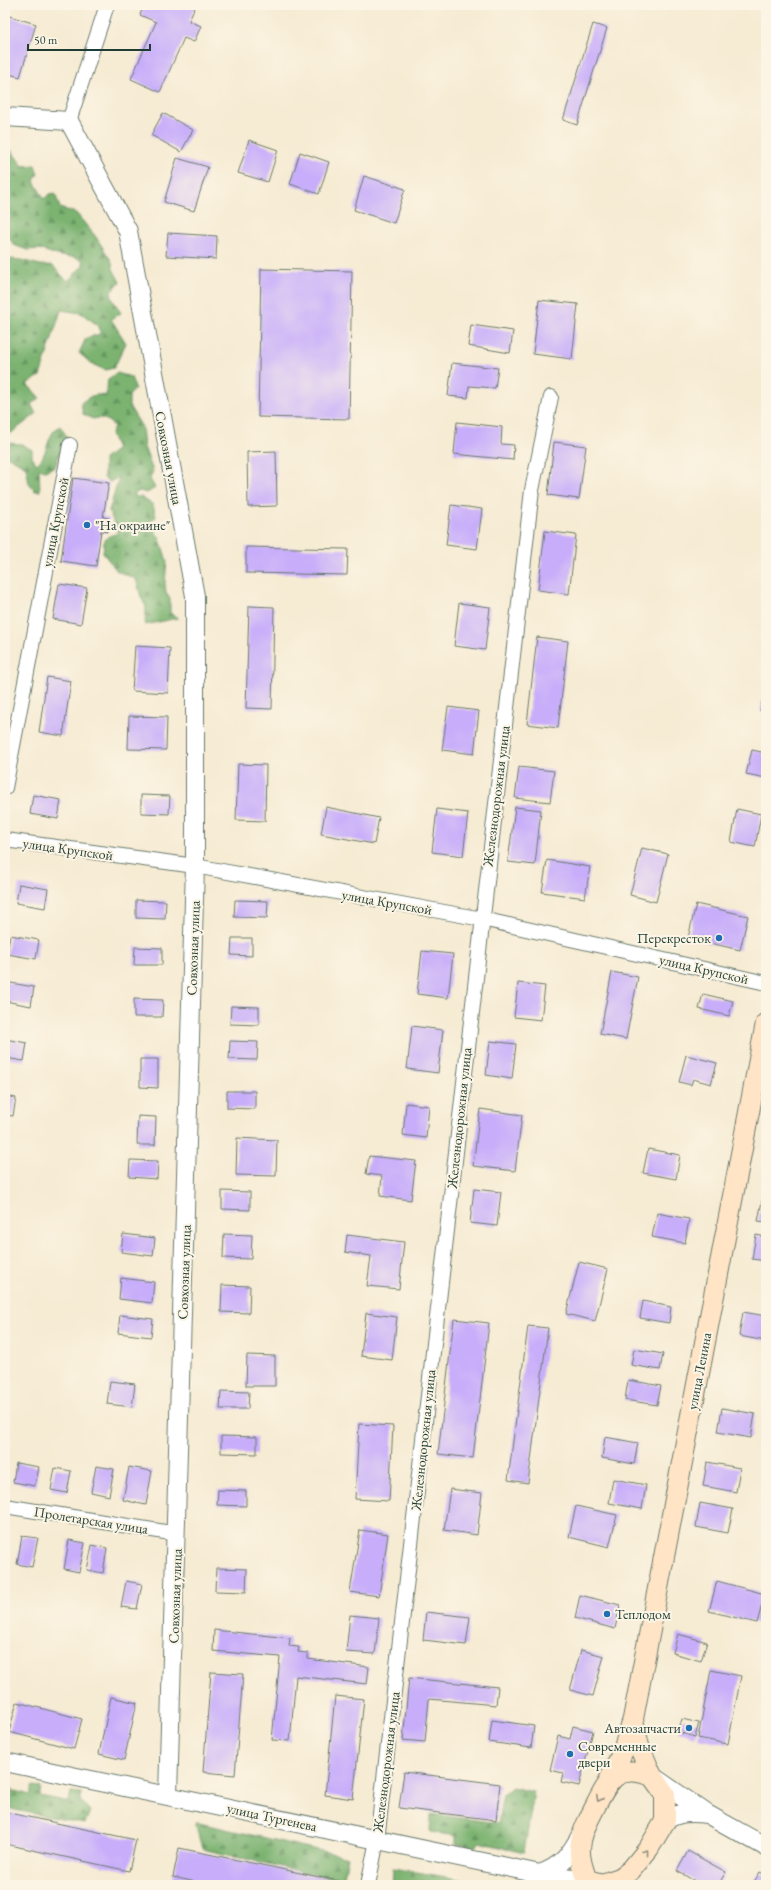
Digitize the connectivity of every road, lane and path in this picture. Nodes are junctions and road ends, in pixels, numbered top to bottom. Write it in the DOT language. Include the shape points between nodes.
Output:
graph roads {
  1 [pos="107,5"];
  2 [pos="5,117"];
  3 [pos="69,121"];
  4 [pos="551,397"];
  5 [pos="70,445"];
  6 [pos="5,788"];
  7 [pos="5,840"];
  8 [pos="195,866"];
  9 [pos="482,919"];
  10 [pos="766,983"];
  11 [pos="766,1023"];
  12 [pos="5,1506"];
  13 [pos="177,1534"];
  14 [pos="633,1719"];
  15 [pos="5,1762"];
  16 [pos="652,1776"];
  17 [pos="609,1781"];
  18 [pos="168,1795"];
  19 [pos="707,1814"];
  20 [pos="665,1821"];
  21 [pos="583,1830"];
  22 [pos="377,1840"];
  23 [pos="766,1847"];
  24 [pos="540,1874"];
  25 [pos="625,1877"];
  26 [pos="587,1883"];
  27 [pos="368,1885"];
  1 -- 3 [label="street"];
  2 -- 3 [label="street"];
  3 -- 8 [label="street, Совхозная улица" via="128,231 194,596"];
  4 -- 9 [label="street, Железнодорожная улица" via="532,490"];
  5 -- 6 [label="street, улица Крупской"];
  7 -- 8 [label="street, улица Крупской"];
  8 -- 9 [label="street, улица Крупской"];
  8 -- 13 [label="street, Совхозная улица"];
  9 -- 10 [label="street, улица Крупской"];
  9 -- 22 [label="street, Железнодорожная улица"];
  11 -- 14 [label="main road, улица Ленина"];
  12 -- 13 [label="street, Пролетарская улица"];
  13 -- 18 [label="street, Совхозная улица"];
  14 -- 16 [label="main road" via="639,1746"];
  14 -- 17 [label="main road, улица Ленина" via="623,1751"];
  15 -- 18 [label="street, улица Тургенева"];
  16 -- 17 [label="main road" via="641,1772 629,1772"];
  16 -- 19 [label="street"];
  16 -- 20 [label="main road" via="665,1794"];
  17 -- 21 [label="main road, one-way"];
  18 -- 22 [label="street, улица Тургенева"];
  19 -- 20 [label="street" via="682,1813"];
  19 -- 23 [label="street"];
  25 -- 20 [label="main road, one-way" via="649,1848"];
  21 -- 24 [label="street" via="571,1854 554,1869"];
  21 -- 26 [label="main road" via="580,1862"];
  22 -- 24 [label="street, улица Тургенева"];
  22 -- 27 [label="street, Железнодорожная улица"];
  24 -- 26 [label="street, улица Тургенева"];
  25 -- 26 [label="main road" via="602,1884"];
}
